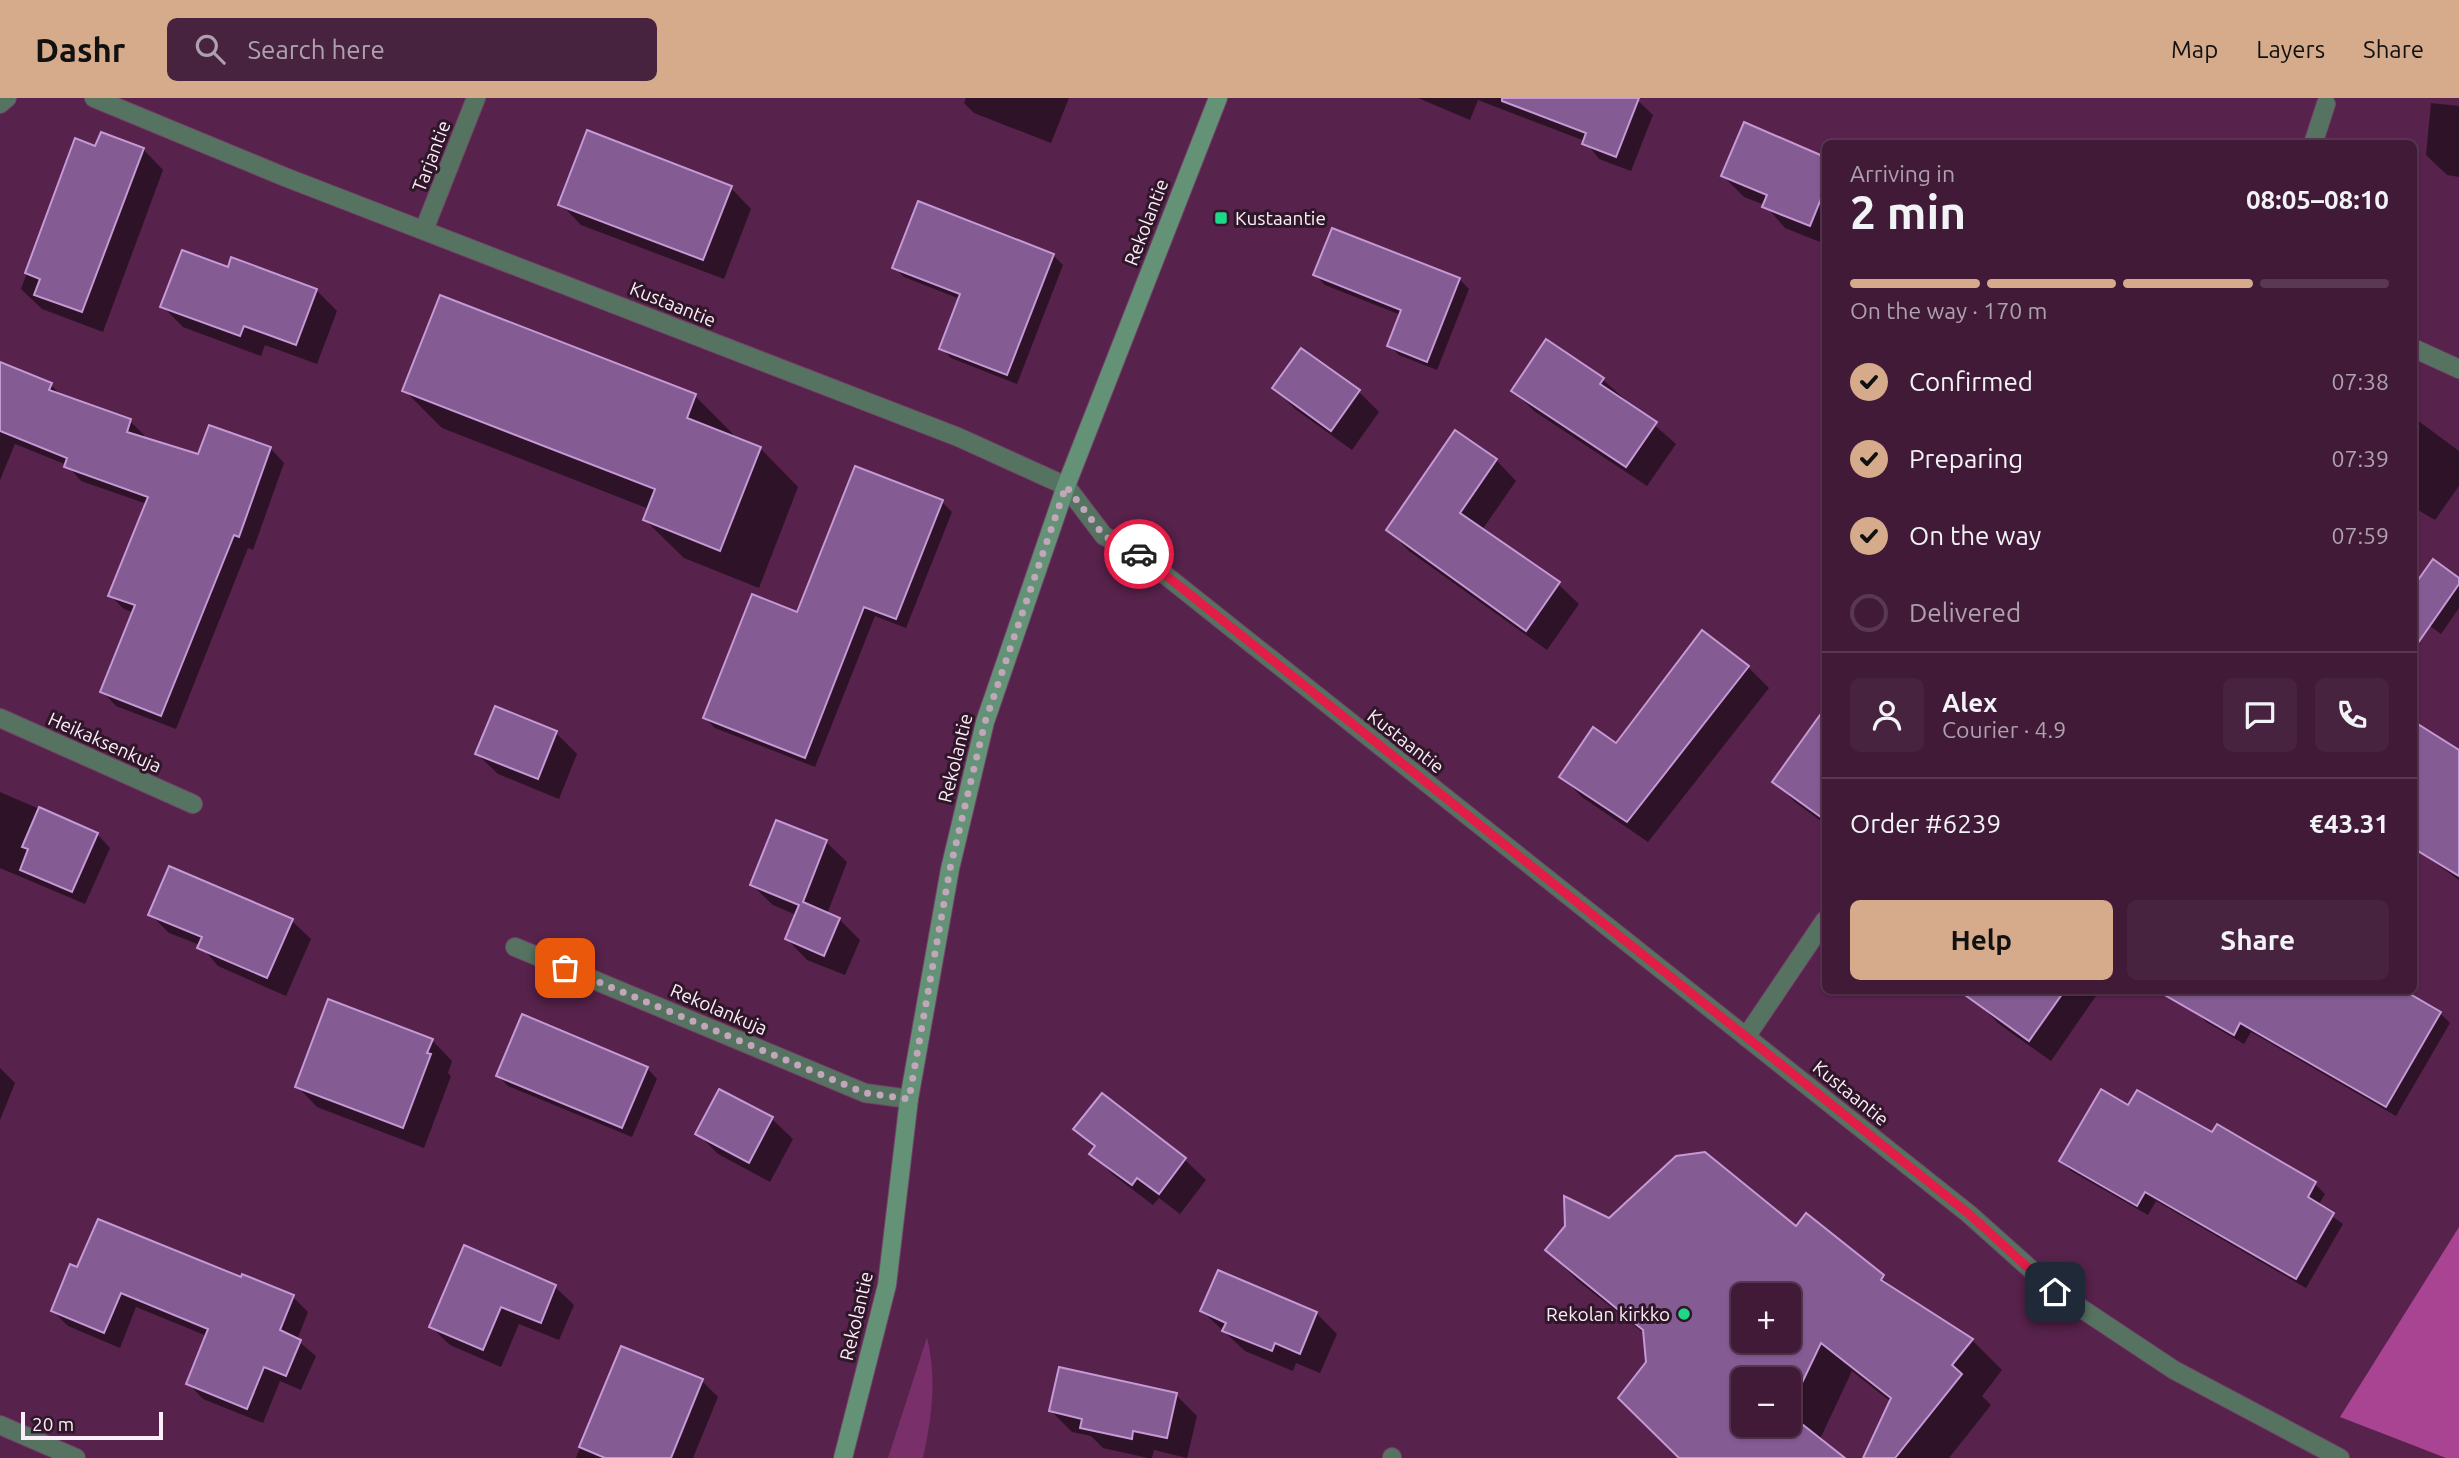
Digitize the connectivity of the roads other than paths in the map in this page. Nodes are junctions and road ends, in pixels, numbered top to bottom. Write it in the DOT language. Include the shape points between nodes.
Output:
graph roads {
  1 [pos="7,98"];
  2 [pos="94,98"];
  3 [pos="476,98"];
  4 [pos="1218,98"];
  5 [pos="0,104"];
  6 [pos="2326,104"];
  7 [pos="2314,140"];
  8 [pos="424,230"];
  9 [pos="2417,350"];
  10 [pos="2459,369"];
  11 [pos="1066,486"];
  12 [pos="0,718"];
  13 [pos="193,804"];
  14 [pos="1822,924"];
  15 [pos="515,947"];
  16 [pos="1746,1037"];
  17 [pos="909,1099"];
  18 [pos="0,1425"];
  19 [pos="76,1458"];
  20 [pos="843,1458"];
  21 [pos="2340,1458"];
  1 -- 5 [label="street"];
  2 -- 8 [label="street, Kustaantie"];
  3 -- 8 [label="street, Tarjantie"];
  4 -- 11 [label="main road, Rekolantie"];
  6 -- 7 [label="street"];
  8 -- 11 [label="street, Kustaantie" via="958,437"];
  9 -- 10 [label="street"];
  11 -- 16 [label="street, Kustaantie" via="1104,536 1135,551"];
  11 -- 17 [label="main road, Rekolantie" via="985,722 950,869"];
  12 -- 13 [label="street, Heikaksenkuja"];
  14 -- 16 [label="street"];
  15 -- 17 [label="street, Rekolankuja" via="865,1093"];
  16 -- 21 [label="street, Kustaantie" via="1969,1214 2055,1292 2187,1378"];
  17 -- 20 [label="main road, Rekolantie" via="887,1285"];
  18 -- 19 [label="street"];
}
